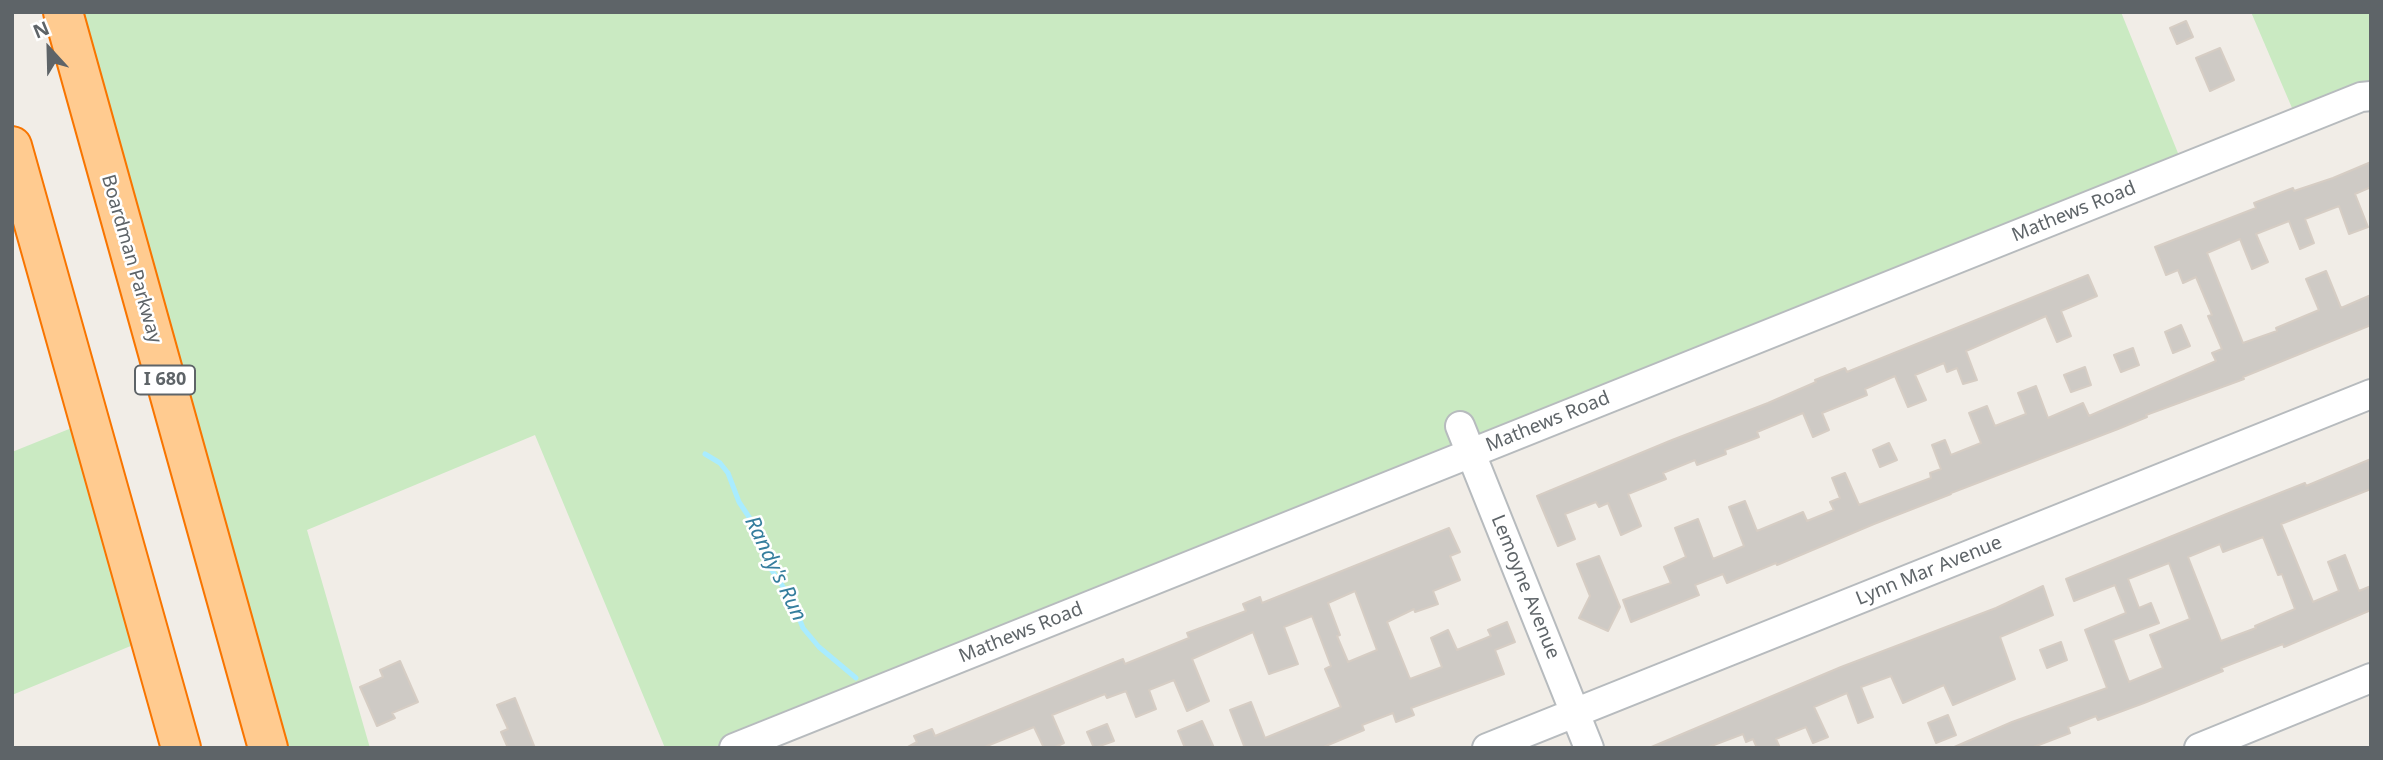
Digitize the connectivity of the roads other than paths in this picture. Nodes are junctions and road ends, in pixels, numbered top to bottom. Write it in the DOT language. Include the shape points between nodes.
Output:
graph roads {
  1 [pos="63,12"];
  2 [pos="2368,94"];
  3 [pos="12,146"];
  4 [pos="2371,394"];
  5 [pos="1460,425"];
  6 [pos="1471,453"];
  7 [pos="2371,678"];
  8 [pos="1575,712"];
  9 [pos="180,748"];
  10 [pos="268,748"];
  11 [pos="734,748"];
  12 [pos="1486,748"];
  13 [pos="1590,748"];
  14 [pos="2199,748"];
  1 -- 10 [label="highway, Boardman Parkway / I 680"];
  2 -- 6 [label="street, Mathews Road"];
  3 -- 9 [label="highway"];
  4 -- 8 [label="street, Lynn Mar Avenue"];
  5 -- 6 [label="street, Lemoyne Avenue"];
  6 -- 8 [label="street, Lemoyne Avenue"];
  6 -- 11 [label="street, Mathews Road"];
  7 -- 14 [label="street"];
  8 -- 12 [label="street, Lynn Mar Avenue"];
  8 -- 13 [label="street, Lemoyne Avenue"];
}
